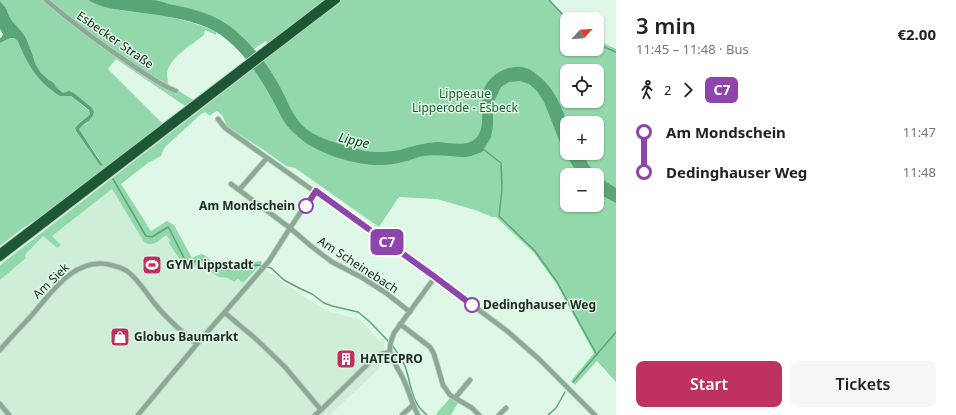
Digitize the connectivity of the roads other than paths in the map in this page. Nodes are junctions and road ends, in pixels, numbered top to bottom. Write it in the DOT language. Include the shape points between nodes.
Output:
graph roads {
  1 [pos="46,0"];
  2 [pos="330,0"];
  3 [pos="337,0"];
  4 [pos="279,41"];
  5 [pos="230,79"];
  6 [pos="176,91"];
  7 [pos="218,119"];
  8 [pos="267,158"];
  9 [pos="231,184"];
  10 [pos="239,190"];
  11 [pos="316,191"];
  12 [pos="290,228"];
  13 [pos="0,252"];
  14 [pos="0,258"];
  15 [pos="435,277"];
  16 [pos="410,312"];
  17 [pos="225,313"];
  18 [pos="400,324"];
  19 [pos="196,344"];
  20 [pos="0,350"];
  21 [pos="390,352"];
  22 [pos="470,380"];
  23 [pos="456,398"];
  24 [pos="0,404"];
  25 [pos="413,405"];
  26 [pos="506,408"];
  27 [pos="321,410"];
  28 [pos="9,415"];
  29 [pos="138,415"];
  30 [pos="315,415"];
  31 [pos="402,415"];
  32 [pos="418,415"];
  33 [pos="479,415"];
  34 [pos="499,415"];
  35 [pos="595,415"];
  1 -- 6 [label="street, Esbecker Straße" via="118,56"];
  2 -- 4 [label="highway"];
  3 -- 4 [label="highway"];
  4 -- 5 [label="highway"];
  5 -- 13 [label="highway"];
  5 -- 14 [label="highway"];
  7 -- 8 [label="street" via="226,128"];
  8 -- 10 [label="street"];
  8 -- 11 [label="street"];
  9 -- 10 [label="street, Am Scheinebach"];
  10 -- 12 [label="street, Am Scheinebach"];
  11 -- 12 [label="street"];
  11 -- 15 [label="street"];
  12 -- 16 [label="street, Am Scheinebach" via="332,262 386,293"];
  12 -- 17 [label="street" via="266,265"];
  15 -- 16 [label="street"];
  15 -- 35 [label="street" via="507,331"];
  16 -- 18 [label="street"];
  17 -- 19 [label="street"];
  17 -- 27 [label="street" via="285,367"];
  18 -- 21 [label="street" via="391,340"];
  18 -- 23 [label="street" via="430,347 443,385 450,395"];
  19 -- 20 [label="street, Am Siek" via="154,303 137,279 118,266 105,263 91,264 67,276"];
  19 -- 29 [label="street"];
  21 -- 25 [label="street"];
  21 -- 27 [label="street" via="372,360"];
  22 -- 23 [label="street"];
  23 -- 33 [label="street"];
  24 -- 28 [label="street"];
  25 -- 31 [label="street"];
  25 -- 32 [label="street"];
  26 -- 34 [label="street"];
  27 -- 30 [label="street"];
}
